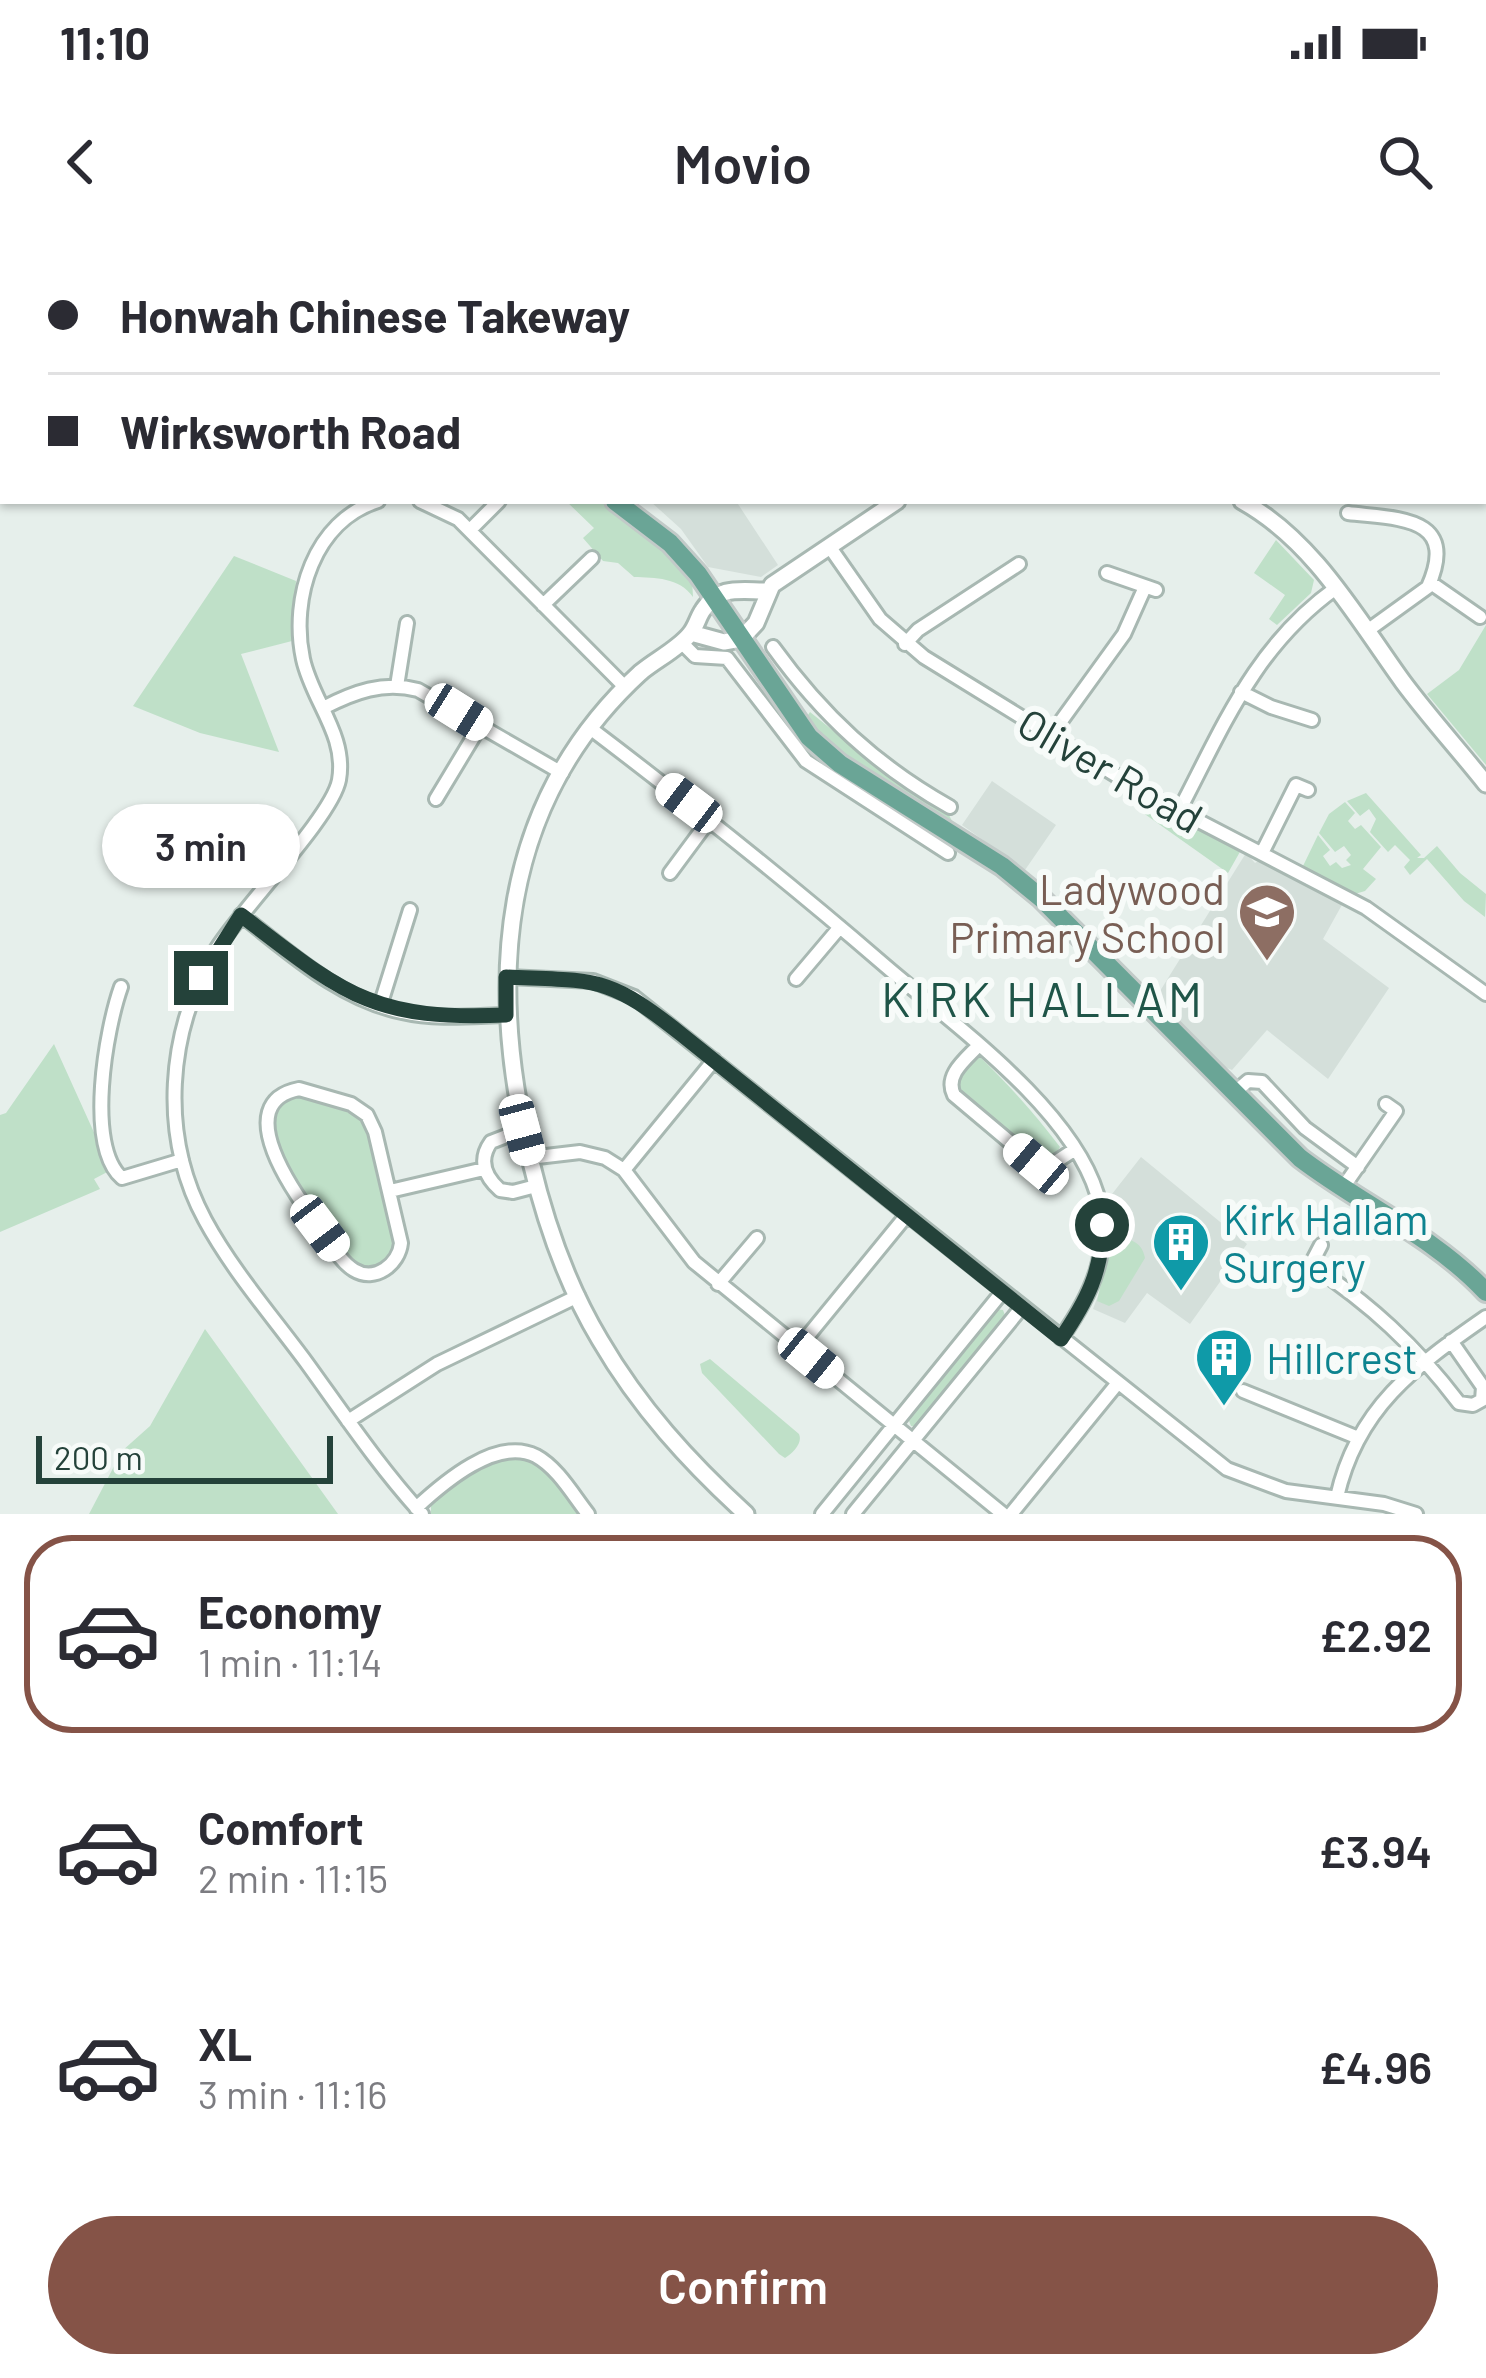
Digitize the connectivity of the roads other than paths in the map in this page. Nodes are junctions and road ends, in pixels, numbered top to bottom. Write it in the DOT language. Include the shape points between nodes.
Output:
graph roads {
  1 [pos="371,504"];
  2 [pos="428,504"];
  3 [pos="496,504"];
  4 [pos="619,504"];
  5 [pos="892,504"];
  6 [pos="1252,504"];
  7 [pos="1348,513"];
  8 [pos="470,530"];
  9 [pos="829,546"];
  10 [pos="592,558"];
  11 [pos="1015,572"];
  12 [pos="1107,573"];
  13 [pos="1431,583"];
  14 [pos="1336,588"];
  15 [pos="767,591"];
  16 [pos="713,596"];
  17 [pos="543,605"];
  18 [pos="1480,617"];
  19 [pos="407,622"];
  20 [pos="1367,631"];
  21 [pos="686,638"];
  22 [pos="741,639"];
  23 [pos="905,644"];
  24 [pos="780,651"];
  25 [pos="398,686"];
  26 [pos="625,687"];
  27 [pos="1241,692"];
  28 [pos="809,696"];
  29 [pos="1304,700"];
  30 [pos="323,708"];
  31 [pos="790,713"];
  32 [pos="480,726"];
  33 [pos="590,728"];
  34 [pos="1051,735"];
  35 [pos="562,772"];
  36 [pos="1486,784"];
  37 [pos="1308,790"];
  38 [pos="436,799"];
  39 [pos="945,800"];
  40 [pos="1179,811"];
  41 [pos="710,819"];
  42 [pos="941,852"];
  43 [pos="1262,853"];
  44 [pos="670,873"];
  45 [pos="410,910"];
  46 [pos="241,915"];
  47 [pos="840,927"];
  48 [pos="506,977"];
  49 [pos="796,979"];
  50 [pos="121,987"];
  51 [pos="1486,994"];
  52 [pos="380,1006"];
  53 [pos="506,1015"];
  54 [pos="979,1045"];
  55 [pos="714,1060"];
  56 [pos="1234,1093"];
  57 [pos="1386,1104"];
  58 [pos="522,1130"];
  59 [pos="1074,1150"];
  60 [pos="530,1158"];
  61 [pos="182,1160"];
  62 [pos="1358,1167"];
  63 [pos="484,1169"];
  64 [pos="625,1170"];
  65 [pos="536,1186"];
  66 [pos="1342,1189"];
  67 [pos="390,1191"];
  68 [pos="906,1216"];
  69 [pos="757,1238"];
  70 [pos="1321,1245"];
  71 [pos="1310,1264"];
  72 [pos="718,1284"];
  73 [pos="1300,1285"];
  74 [pos="1003,1291"];
  75 [pos="1486,1292"];
  76 [pos="578,1296"];
  77 [pos="1022,1306"];
  78 [pos="1486,1318"];
  79 [pos="1061,1339"];
  80 [pos="1451,1341"];
  81 [pos="798,1348"];
  82 [pos="1427,1361"];
  83 [pos="1117,1384"];
  84 [pos="1243,1391"];
  85 [pos="348,1421"];
  86 [pos="894,1426"];
  87 [pos="1356,1437"];
  88 [pos="913,1441"];
  89 [pos="1337,1497"];
  90 [pos="419,1511"];
  91 [pos="588,1514"];
  92 [pos="746,1514"];
  93 [pos="822,1514"];
  94 [pos="853,1514"];
  95 [pos="1007,1514"];
  96 [pos="1417,1514"];
  1 -- 30 [label="street" via="332,530 303,590 303,659"];
  2 -- 8 [label="street"];
  3 -- 8 [label="street"];
  4 -- 16 [label="main road" via="670,543"];
  5 -- 9 [label="street"];
  6 -- 14 [label="street"];
  7 -- 13 [label="street" via="1424,526 1434,549"];
  8 -- 17 [label="street"];
  9 -- 15 [label="street"];
  9 -- 23 [label="street, Oliver Road"];
  10 -- 17 [label="street"];
  11 -- 23 [label="street"];
  12 -- 34 [label="street" via="1150,589"];
  13 -- 18 [label="street"];
  13 -- 20 [label="street"];
  14 -- 20 [label="street"];
  14 -- 27 [label="street" via="1286,629"];
  15 -- 16 [label="street"];
  15 -- 22 [label="street"];
  16 -- 21 [label="street"];
  16 -- 22 [label="main road"];
  17 -- 26 [label="street"];
  19 -- 25 [label="street"];
  20 -- 36 [label="street"];
  21 -- 22 [label="street"];
  21 -- 26 [label="street"];
  21 -- 42 [label="street" via="695,656 727,658 809,765"];
  22 -- 31 [label="main road"];
  23 -- 34 [label="street, Oliver Road"];
  24 -- 28 [label="street"];
  25 -- 30 [label="street" via="366,689"];
  25 -- 32 [label="street"];
  26 -- 33 [label="street"];
  27 -- 29 [label="street" via="1305,718"];
  27 -- 40 [label="street"];
  28 -- 31 [label="street"];
  28 -- 39 [label="street" via="884,766"];
  30 -- 46 [label="street" via="338,749 335,791"];
  31 -- 56 [label="main road" via="840,764 1024,883"];
  32 -- 35 [label="street"];
  32 -- 38 [label="street"];
  33 -- 35 [label="street"];
  33 -- 41 [label="street"];
  34 -- 40 [label="street, Oliver Road"];
  35 -- 48 [label="street" via="517,886"];
  37 -- 43 [label="street" via="1296,784"];
  40 -- 43 [label="street, Oliver Road"];
  41 -- 44 [label="street"];
  41 -- 47 [label="street"];
  43 -- 51 [label="street, Oliver Road" via="1366,908"];
  45 -- 52 [label="street"];
  46 -- 52 [label="street" via="332,982"];
  46 -- 61 [label="street" via="201,978 182,1029 174,1095"];
  47 -- 49 [label="street"];
  47 -- 54 [label="street"];
  48 -- 53 [label="street"];
  48 -- 55 [label="street" via="609,985"];
  50 -- 61 [label="street" via="100,1033 100,1089 117,1175"];
  52 -- 53 [label="street" via="431,1016"];
  53 -- 58 [label="street"];
  54 -- 59 [label="street"];
  54 -- 59 [label="street" via="952,1077 954,1095 1036,1164"];
  55 -- 64 [label="street"];
  55 -- 68 [label="street"];
  56 -- 62 [label="street" via="1262,1082"];
  56 -- 66 [label="main road"];
  57 -- 62 [label="street" via="1396,1111"];
  58 -- 60 [label="street"];
  58 -- 63 [label="street" via="491,1142"];
  59 -- 79 [label="street" via="1098,1198 1102,1253 1087,1300"];
  60 -- 64 [label="street" via="580,1152"];
  60 -- 65 [label="street"];
  61 -- 85 [label="street" via="227,1255"];
  62 -- 66 [label="street"];
  63 -- 65 [label="street" via="500,1190"];
  63 -- 67 [label="street"];
  64 -- 72 [label="street" via="670,1235"];
  65 -- 76 [label="street"];
  66 -- 75 [label="main road"];
  67 -- 67 [label="street" via="399,1256 384,1270 358,1272 282,1169 268,1126 274,1102 299,1089 361,1109"];
  68 -- 74 [label="street"];
  68 -- 81 [label="street"];
  69 -- 72 [label="street"];
  70 -- 71 [label="street"];
  71 -- 73 [label="street"];
  71 -- 82 [label="street" via="1381,1314"];
  72 -- 81 [label="street"];
  74 -- 77 [label="street"];
  74 -- 86 [label="street"];
  76 -- 85 [label="street" via="437,1364"];
  76 -- 92 [label="street" via="648,1412"];
  77 -- 79 [label="street"];
  77 -- 88 [label="street"];
  78 -- 80 [label="street"];
  79 -- 83 [label="street"];
  80 -- 82 [label="street"];
  80 -- 82 [label="street" via="1483,1387 1482,1400 1459,1402"];
  81 -- 86 [label="street"];
  82 -- 87 [label="street"];
  83 -- 89 [label="street" via="1227,1468 1274,1488"];
  83 -- 95 [label="street"];
  84 -- 87 [label="street" via="1265,1407"];
  85 -- 90 [label="street"];
  86 -- 88 [label="street"];
  86 -- 93 [label="street"];
  87 -- 89 [label="street"];
  88 -- 94 [label="street"];
  88 -- 95 [label="street"];
  89 -- 96 [label="street"];
  90 -- 91 [label="street" via="464,1471 523,1452 551,1468"];
}
